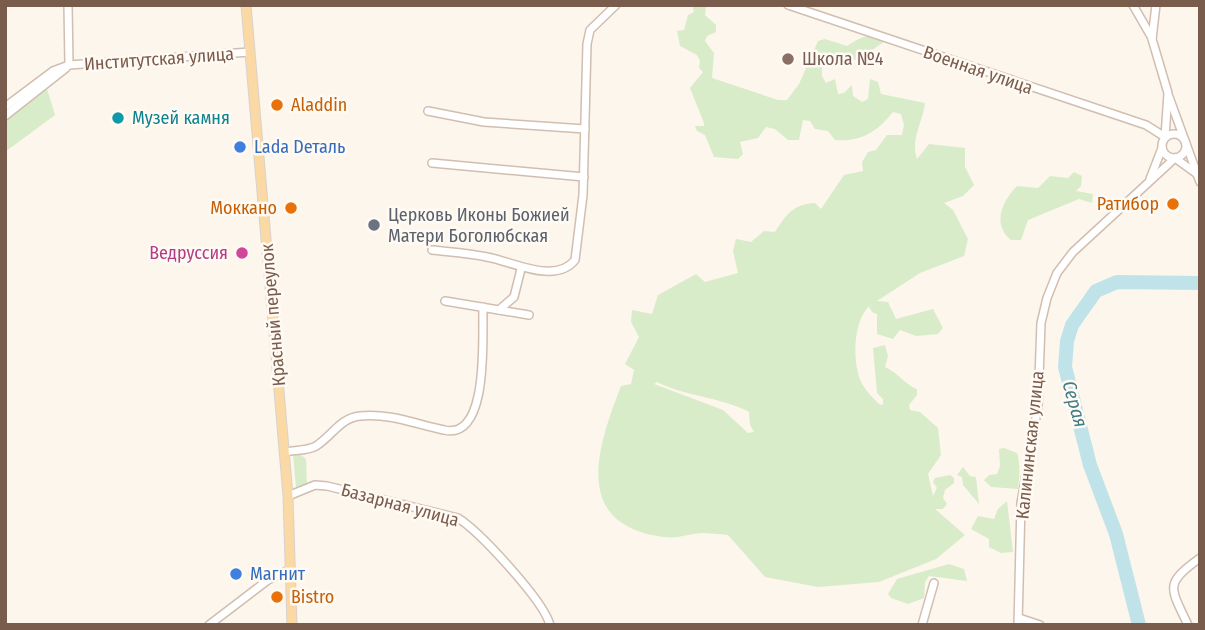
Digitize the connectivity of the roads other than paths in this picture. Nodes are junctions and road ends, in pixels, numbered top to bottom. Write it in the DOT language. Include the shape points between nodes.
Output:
graph roads {
  1 [pos="68,5"];
  2 [pos="246,5"];
  3 [pos="616,5"];
  4 [pos="788,5"];
  5 [pos="1133,5"];
  6 [pos="1156,5"];
  7 [pos="1152,38"];
  8 [pos="250,52"];
  9 [pos="69,65"];
  10 [pos="1168,93"];
  11 [pos="5,107"];
  12 [pos="428,111"];
  13 [pos="5,116"];
  14 [pos="585,129"];
  15 [pos="1165,137"];
  16 [pos="1186,143"];
  17 [pos="1162,148"];
  18 [pos="1175,158"];
  19 [pos="432,163"];
  20 [pos="584,177"];
  21 [pos="1198,178"];
  22 [pos="1150,180"];
  23 [pos="432,250"];
  24 [pos="521,270"];
  25 [pos="445,302"];
  26 [pos="483,307"];
  27 [pos="498,310"];
  28 [pos="529,315"];
  29 [pos="285,452"];
  30 [pos="288,496"];
  31 [pos="1200,558"];
  32 [pos="291,569"];
  33 [pos="934,583"];
  34 [pos="1019,622"];
  35 [pos="209,625"];
  36 [pos="292,625"];
  37 [pos="550,625"];
  38 [pos="922,625"];
  39 [pos="1040,625"];
  40 [pos="1188,625"];
  1 -- 9 [label="street"];
  2 -- 8 [label="main road, Красный переулок"];
  3 -- 14 [label="street" via="590,30"];
  4 -- 15 [label="street, Военная улица" via="1146,125"];
  5 -- 7 [label="street"];
  6 -- 7 [label="street"];
  7 -- 10 [label="street"];
  8 -- 9 [label="street, Институтская улица"];
  8 -- 29 [label="main road, Красный переулок"];
  9 -- 11 [label="street, Институтская улица" via="53,71"];
  9 -- 13 [label="street, Институтская улица"];
  10 -- 15 [label="street"];
  10 -- 16 [label="street"];
  12 -- 14 [label="street" via="484,122"];
  14 -- 20 [label="street"];
  15 -- 16 [label="street" via="1177,134"];
  15 -- 17 [label="street"];
  16 -- 18 [label="street" via="1184,153"];
  16 -- 21 [label="street"];
  17 -- 18 [label="street"];
  17 -- 22 [label="street"];
  18 -- 21 [label="street"];
  18 -- 22 [label="street, Калининская улица"];
  19 -- 20 [label="street"];
  20 -- 24 [label="street" via="575,260 561,270"];
  22 -- 34 [label="street, Калининская улица" via="1073,251 1047,298 1041,323 1038,406 1021,503"];
  23 -- 24 [label="street" via="489,257"];
  24 -- 27 [label="street" via="514,297"];
  25 -- 26 [label="street"];
  26 -- 27 [label="street"];
  26 -- 29 [label="street" via="475,410 464,428 445,431 395,417 355,416 314,448"];
  27 -- 28 [label="street"];
  29 -- 30 [label="main road, Красный переулок"];
  30 -- 32 [label="main road, Красный переулок"];
  30 -- 37 [label="street, Базарная улица" via="315,485 327,486 458,518 520,581"];
  31 -- 40 [label="street" via="1177,574 1173,585"];
  32 -- 35 [label="street" via="268,580"];
  32 -- 36 [label="main road, Красный переулок"];
  33 -- 38 [label="street"];
  34 -- 39 [label="street"];
}
